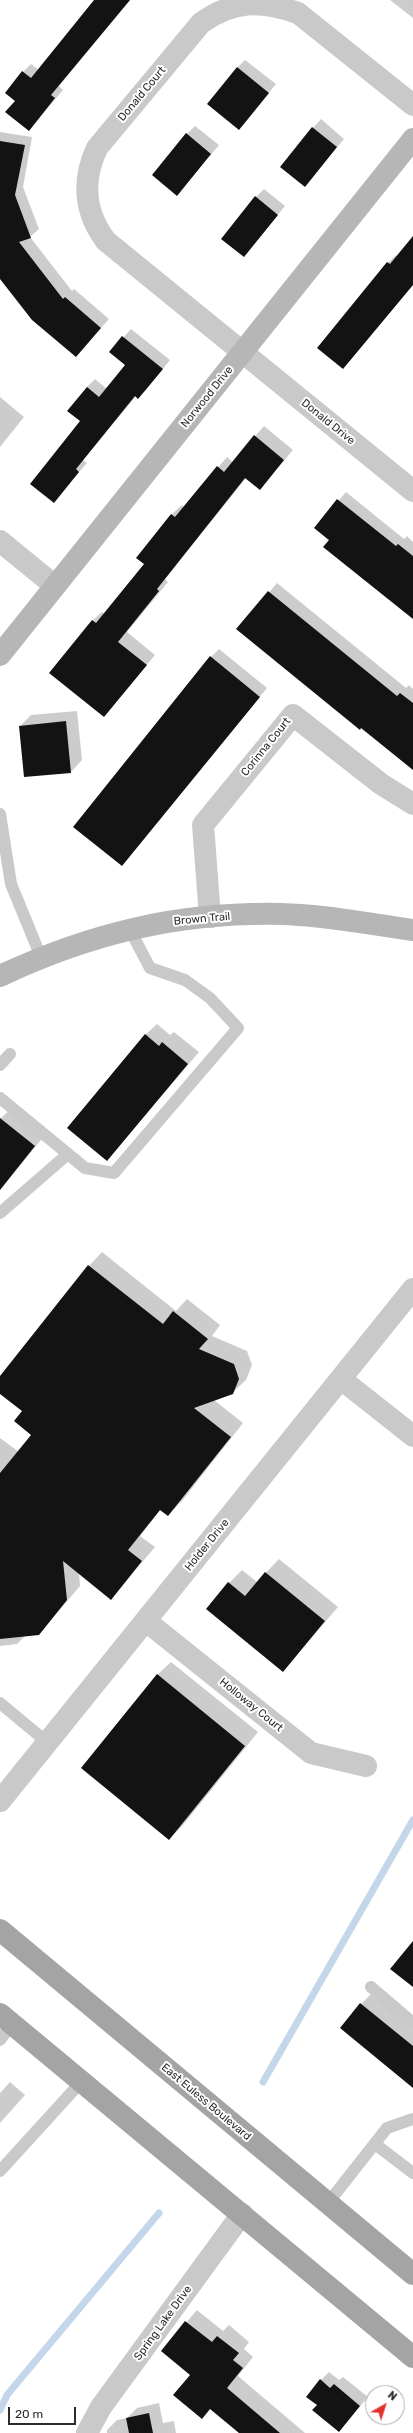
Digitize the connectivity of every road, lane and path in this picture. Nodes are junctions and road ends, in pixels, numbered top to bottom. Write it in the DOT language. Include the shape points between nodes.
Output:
graph roads {
  1 [pos="413,105"];
  2 [pos="413,139"];
  3 [pos="242,353"];
  4 [pos="413,492"];
  5 [pos="0,541"];
  6 [pos="55,586"];
  7 [pos="0,655"];
  8 [pos="413,804"];
  9 [pos="0,814"];
  10 [pos="210,917"];
  11 [pos="129,928"];
  12 [pos="413,930"];
  13 [pos="41,957"];
  14 [pos="0,976"];
  15 [pos="10,1054"];
  16 [pos="0,1065"];
  17 [pos="0,1098"];
  18 [pos="68,1154"];
  19 [pos="0,1213"];
  20 [pos="413,1289"];
  21 [pos="341,1379"];
  22 [pos="413,1436"];
  23 [pos="146,1621"];
  24 [pos="0,1703"];
  25 [pos="48,1743"];
  26 [pos="366,1766"];
  27 [pos="0,1801"];
  28 [pos="0,1930"];
  29 [pos="371,1987"];
  30 [pos="413,2023"];
  31 [pos="4,2026"];
  32 [pos="82,2082"];
  33 [pos="413,2119"];
  34 [pos="375,2144"];
  35 [pos="0,2172"];
  36 [pos="413,2174"];
  37 [pos="328,2203"];
  38 [pos="242,2214"];
  39 [pos="413,2274"];
  40 [pos="413,2357"];
  41 [pos="87,2433"];
  1 -- 3 [label="street, Donald Court" via="298,13 282,5 250,0 231,3 201,23 97,148 89,166 87,184 94,226 120,254"];
  2 -- 3 [label="street, Norwood Drive"];
  3 -- 4 [label="street, Donald Drive"];
  3 -- 6 [label="street, Norwood Drive"];
  5 -- 6 [label="street"];
  6 -- 7 [label="street, Norwood Drive"];
  8 -- 10 [label="street, Corinna Court" via="381,784 293,714 203,825"];
  9 -- 13 [label="lane" via="11,884"];
  10 -- 11 [label="street, Brown Trail"];
  10 -- 12 [label="street, Brown Trail" via="281,914"];
  11 -- 13 [label="street, Brown Trail"];
  11 -- 18 [label="lane" via="150,968 185,980 210,998 238,1028 114,1174 85,1168"];
  13 -- 14 [label="street, Brown Trail"];
  15 -- 16 [label="lane"];
  17 -- 18 [label="lane"];
  18 -- 19 [label="lane"];
  20 -- 21 [label="street, Holder Drive"];
  21 -- 22 [label="street"];
  21 -- 23 [label="street, Holder Drive"];
  23 -- 25 [label="street, Holder Drive"];
  23 -- 26 [label="street, Holloway Court" via="311,1754"];
  24 -- 25 [label="lane"];
  25 -- 27 [label="street, Holder Drive"];
  28 -- 37 [label="main road, East Euless Boulevard"];
  29 -- 30 [label="lane"];
  31 -- 32 [label="main road"];
  32 -- 35 [label="lane"];
  32 -- 38 [label="main road"];
  33 -- 34 [label="lane" via="387,2128"];
  34 -- 36 [label="lane"];
  34 -- 37 [label="lane"];
  37 -- 39 [label="main road, East Euless Boulevard"];
  38 -- 40 [label="main road"];
  38 -- 41 [label="street, Spring Lake Drive" via="101,2407"];
}
